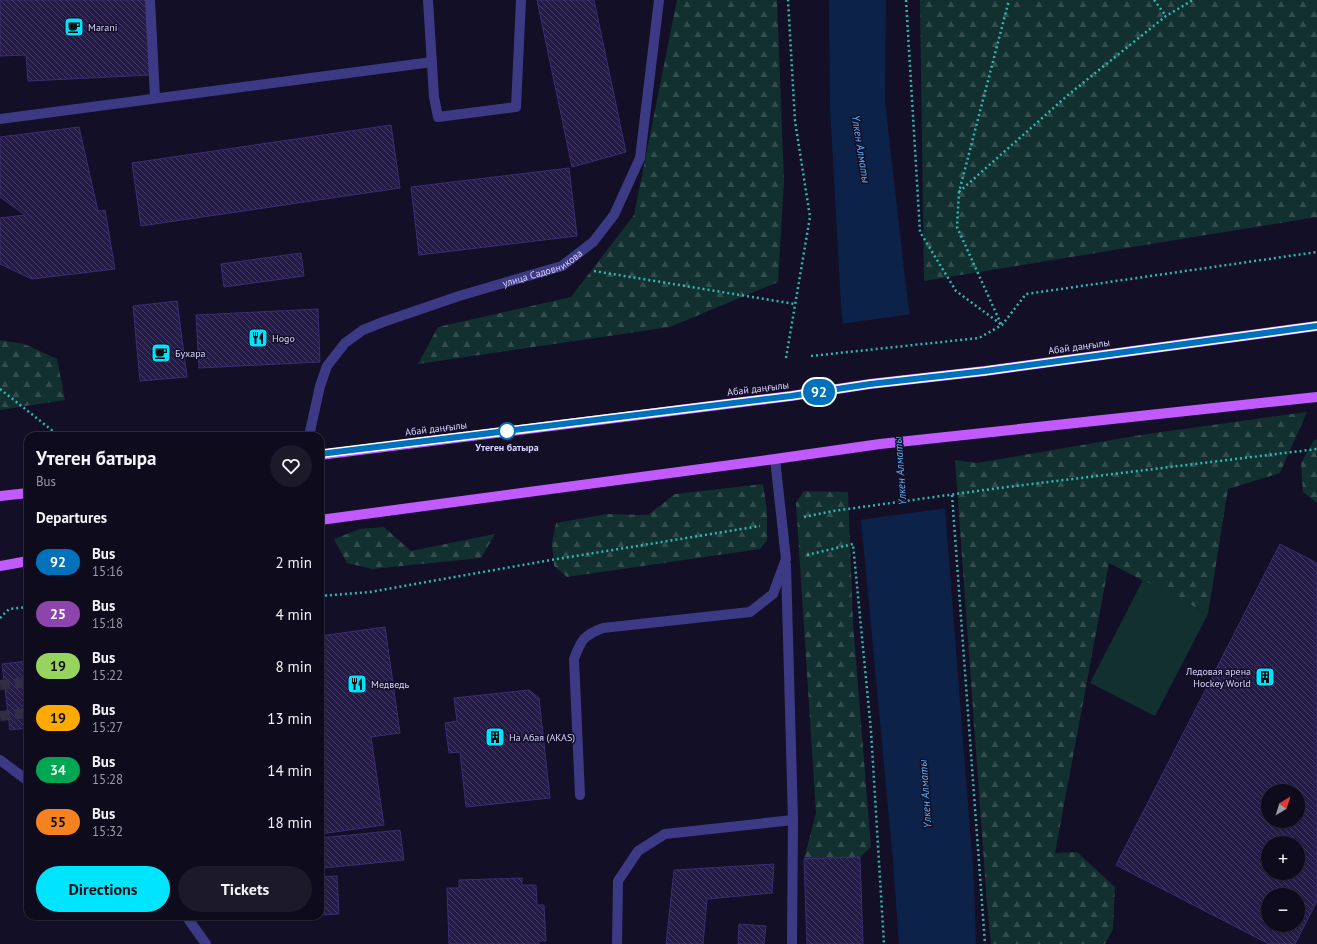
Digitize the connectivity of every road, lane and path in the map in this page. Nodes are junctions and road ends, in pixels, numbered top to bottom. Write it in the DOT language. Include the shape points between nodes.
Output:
graph roads {
  1 [pos="150,0"];
  2 [pos="428,0"];
  3 [pos="521,0"];
  4 [pos="659,0"];
  5 [pos="788,0"];
  6 [pos="906,0"];
  7 [pos="1009,0"];
  8 [pos="1154,0"];
  9 [pos="1193,0"];
  10 [pos="1166,16"];
  11 [pos="432,62"];
  12 [pos="155,98"];
  13 [pos="0,119"];
  14 [pos="959,192"];
  15 [pos="1317,252"];
  16 [pos="562,266"];
  17 [pos="795,304"];
  18 [pos="1002,325"];
  19 [pos="1317,326"];
  20 [pos="811,356"];
  21 [pos="786,358"];
  22 [pos="0,389"];
  23 [pos="1317,397"];
  24 [pos="53,431"];
  25 [pos="310,432"];
  26 [pos="1317,449"];
  27 [pos="324,454"];
  28 [pos="775,460"];
  29 [pos="24,493"];
  30 [pos="952,495"];
  31 [pos="0,496"];
  32 [pos="324,519"];
  33 [pos="782,522"];
  34 [pos="786,560"];
  35 [pos="24,562"];
  36 [pos="0,566"];
  37 [pos="324,596"];
  38 [pos="24,607"];
  39 [pos="0,618"];
  40 [pos="0,760"];
  41 [pos="24,778"];
  42 [pos="580,795"];
  43 [pos="793,820"];
  44 [pos="189,920"];
  45 [pos="206,944"];
  46 [pos="617,944"];
  47 [pos="792,944"];
  48 [pos="884,944"];
  49 [pos="985,944"];
  1 -- 12 [label="street"];
  2 -- 11 [label="street"];
  3 -- 11 [label="street" via="516,107 438,117"];
  4 -- 16 [label="street, улица Садовникова" via="640,158 614,214 593,242"];
  5 -- 17 [label="path" via="795,121 810,217"];
  6 -- 18 [label="path" via="920,232 956,291"];
  7 -- 14 [label="path"];
  8 -- 10 [label="path"];
  9 -- 10 [label="path"];
  10 -- 14 [label="path" via="1068,95"];
  11 -- 12 [label="street"];
  12 -- 13 [label="street"];
  14 -- 18 [label="path" via="957,227"];
  15 -- 18 [label="path" via="1026,294"];
  16 -- 17 [label="path"];
  16 -- 25 [label="street, улица Садовникова" via="459,296 363,330 345,343 327,366"];
  17 -- 21 [label="path"];
  18 -- 20 [label="path" via="979,338"];
  19 -- 27 [label="main road, Абай даңғылы" via="985,371"];
  22 -- 24 [label="path"];
  23 -- 28 [label="main road" via="880,444"];
  26 -- 30 [label="path"];
  28 -- 32 [label="main road"];
  28 -- 33 [label="street"];
  29 -- 31 [label="main road"];
  30 -- 33 [label="path" via="833,511"];
  30 -- 49 [label="path"];
  33 -- 34 [label="street"];
  33 -- 37 [label="path" via="370,592"];
  34 -- 42 [label="street" via="773,594 750,612 603,628 590,633 579,644 574,659"];
  34 -- 43 [label="street"];
  34 -- 48 [label="path" via="853,544 871,731"];
  35 -- 36 [label="main road"];
  38 -- 39 [label="path" via="9,609"];
  40 -- 41 [label="street"];
  43 -- 46 [label="street" via="665,834 638,852 618,881"];
  43 -- 47 [label="street"];
  44 -- 45 [label="street"];
}
